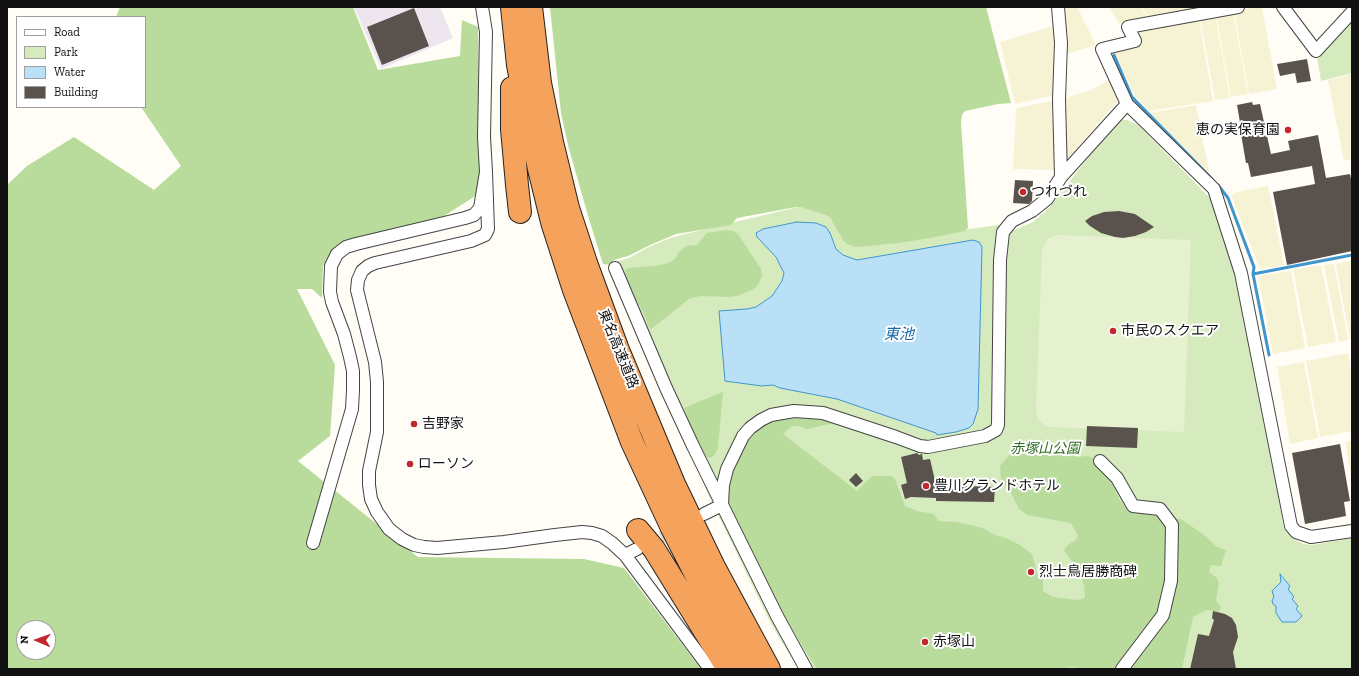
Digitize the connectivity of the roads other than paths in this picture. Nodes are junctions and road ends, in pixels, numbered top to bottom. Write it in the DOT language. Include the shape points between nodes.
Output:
graph roads {
  1 [pos="482,7"];
  2 [pos="511,7"];
  3 [pos="531,7"];
  4 [pos="1058,7"];
  5 [pos="1238,7"];
  6 [pos="1283,7"];
  7 [pos="1352,12"];
  8 [pos="1127,104"];
  9 [pos="486,172"];
  10 [pos="1061,177"];
  11 [pos="520,212"];
  12 [pos="615,268"];
  13 [pos="1100,461"];
  14 [pos="722,505"];
  15 [pos="704,514"];
  16 [pos="1352,532"];
  17 [pos="638,540"];
  18 [pos="313,543"];
  19 [pos="625,555"];
  20 [pos="710,669"];
  21 [pos="728,669"];
  22 [pos="746,669"];
  23 [pos="769,669"];
  24 [pos="806,669"];
  25 [pos="1122,669"];
  1 -- 9 [label="street" via="486,32"];
  2 -- 11 [label="highway" via="512,129"];
  2 -- 22 [label="highway, 東名高速道路" via="518,65 538,168 574,290 632,442 676,535"];
  3 -- 23 [label="highway, 東名高速道路" via="543,97 568,208 586,263 618,350 674,484 714,567"];
  4 -- 10 [label="street" via="1061,43"];
  5 -- 8 [label="street" via="1128,27 1135,41 1102,49"];
  6 -- 7 [label="street" via="1316,51"];
  8 -- 10 [label="street"];
  8 -- 16 [label="street" via="1214,189 1241,273 1291,526 1296,532 1311,537"];
  9 -- 18 [label="street" via="480,208 474,215 346,247 337,254 331,266 332,302 344,334 353,371 352,408"];
  9 -- 19 [label="street" via="488,229 485,235 471,241 375,263 362,271 358,280 357,290 376,362 377,432 369,478 371,499 389,529 402,539 424,547 504,542 582,532 602,536"];
  10 -- 14 [label="street" via="1047,199 1032,211 1012,221 1003,232 1000,260 996,430 985,436 928,447 823,413 794,411 772,415 750,428 737,445 722,485"];
  12 -- 14 [label="street" via="666,388"];
  13 -- 25 [label="street" via="1117,478 1133,506 1160,509 1172,525 1171,581 1163,615"];
  14 -- 15 [label="street"];
  14 -- 24 [label="street"];
  17 -- 19 [label="street"];
  17 -- 21 [label="highway" via="654,550"];
  19 -- 20 [label="street"];
}
